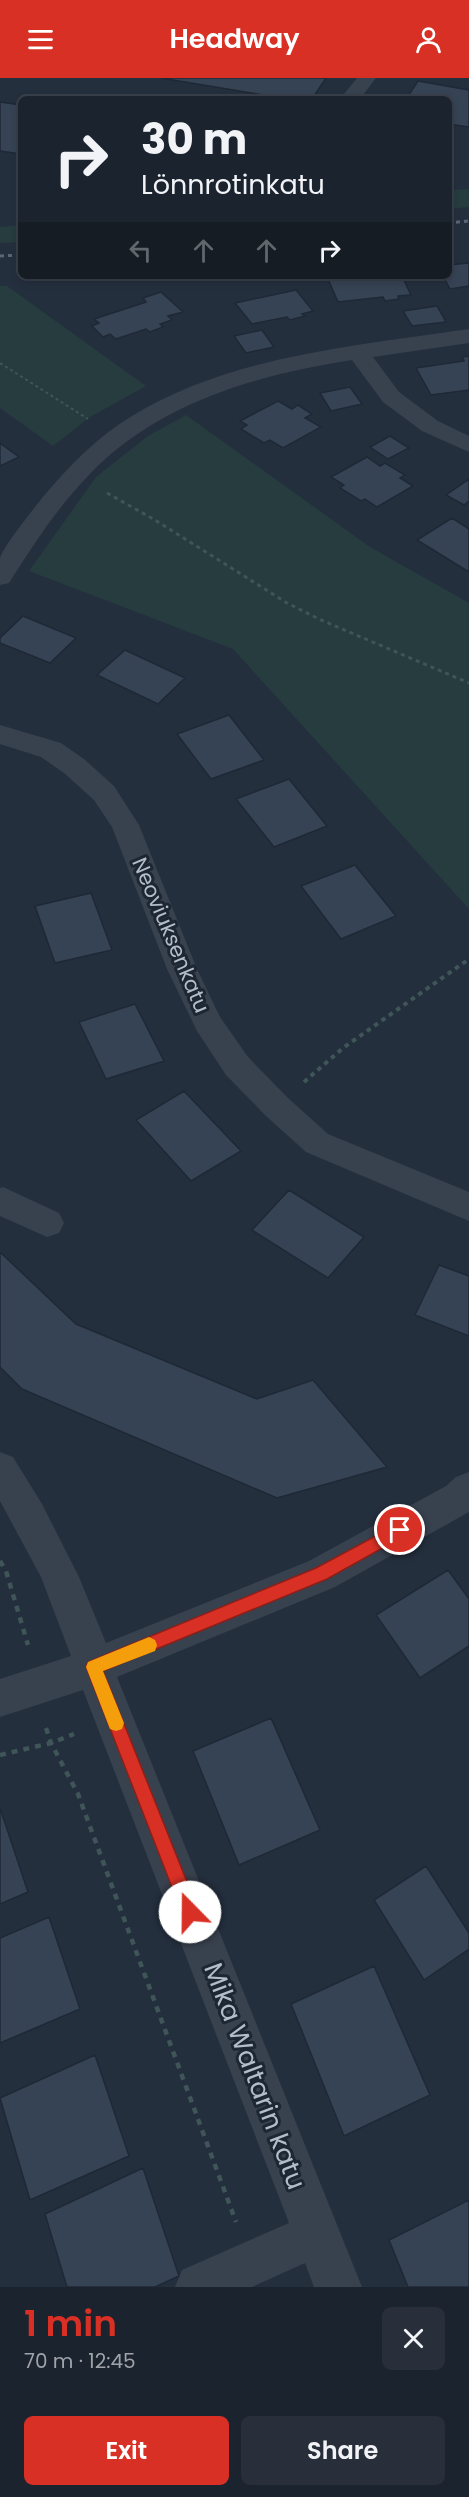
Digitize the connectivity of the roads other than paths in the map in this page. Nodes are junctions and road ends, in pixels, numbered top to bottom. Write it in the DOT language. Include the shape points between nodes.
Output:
graph roads {
  1 [pos="367,78"];
  2 [pos="352,96"];
  3 [pos="469,336"];
  4 [pos="359,354"];
  5 [pos="469,445"];
  6 [pos="0,578"];
  7 [pos="0,734"];
  8 [pos="0,1202"];
  9 [pos="469,1207"];
  10 [pos="47,1223"];
  11 [pos="0,1469"];
  12 [pos="466,1499"];
  13 [pos="94,1667"];
  14 [pos="17,1693"];
  15 [pos="317,2234"];
  16 [pos="199,2287"];
  17 [pos="338,2287"];
  1 -- 2 [label="street"];
  3 -- 4 [label="street"];
  4 -- 5 [label="street" via="391,397 430,426"];
  4 -- 6 [label="street" via="301,363 231,381 141,420 105,447 20,528"];
  7 -- 9 [label="street, Neoviuksenkatu" via="51,750 104,793 125,825 182,969 208,1023 237,1066 276,1107 316,1143"];
  8 -- 10 [label="street"];
  11 -- 13 [label="street, Mika Waltarin katu" via="48,1551 78,1616"];
  12 -- 13 [label="street" via="322,1574"];
  13 -- 14 [label="street"];
  13 -- 15 [label="street, Mika Waltarin katu"];
  15 -- 16 [label="street"];
  15 -- 17 [label="street, Mika Waltarin katu"];
}
